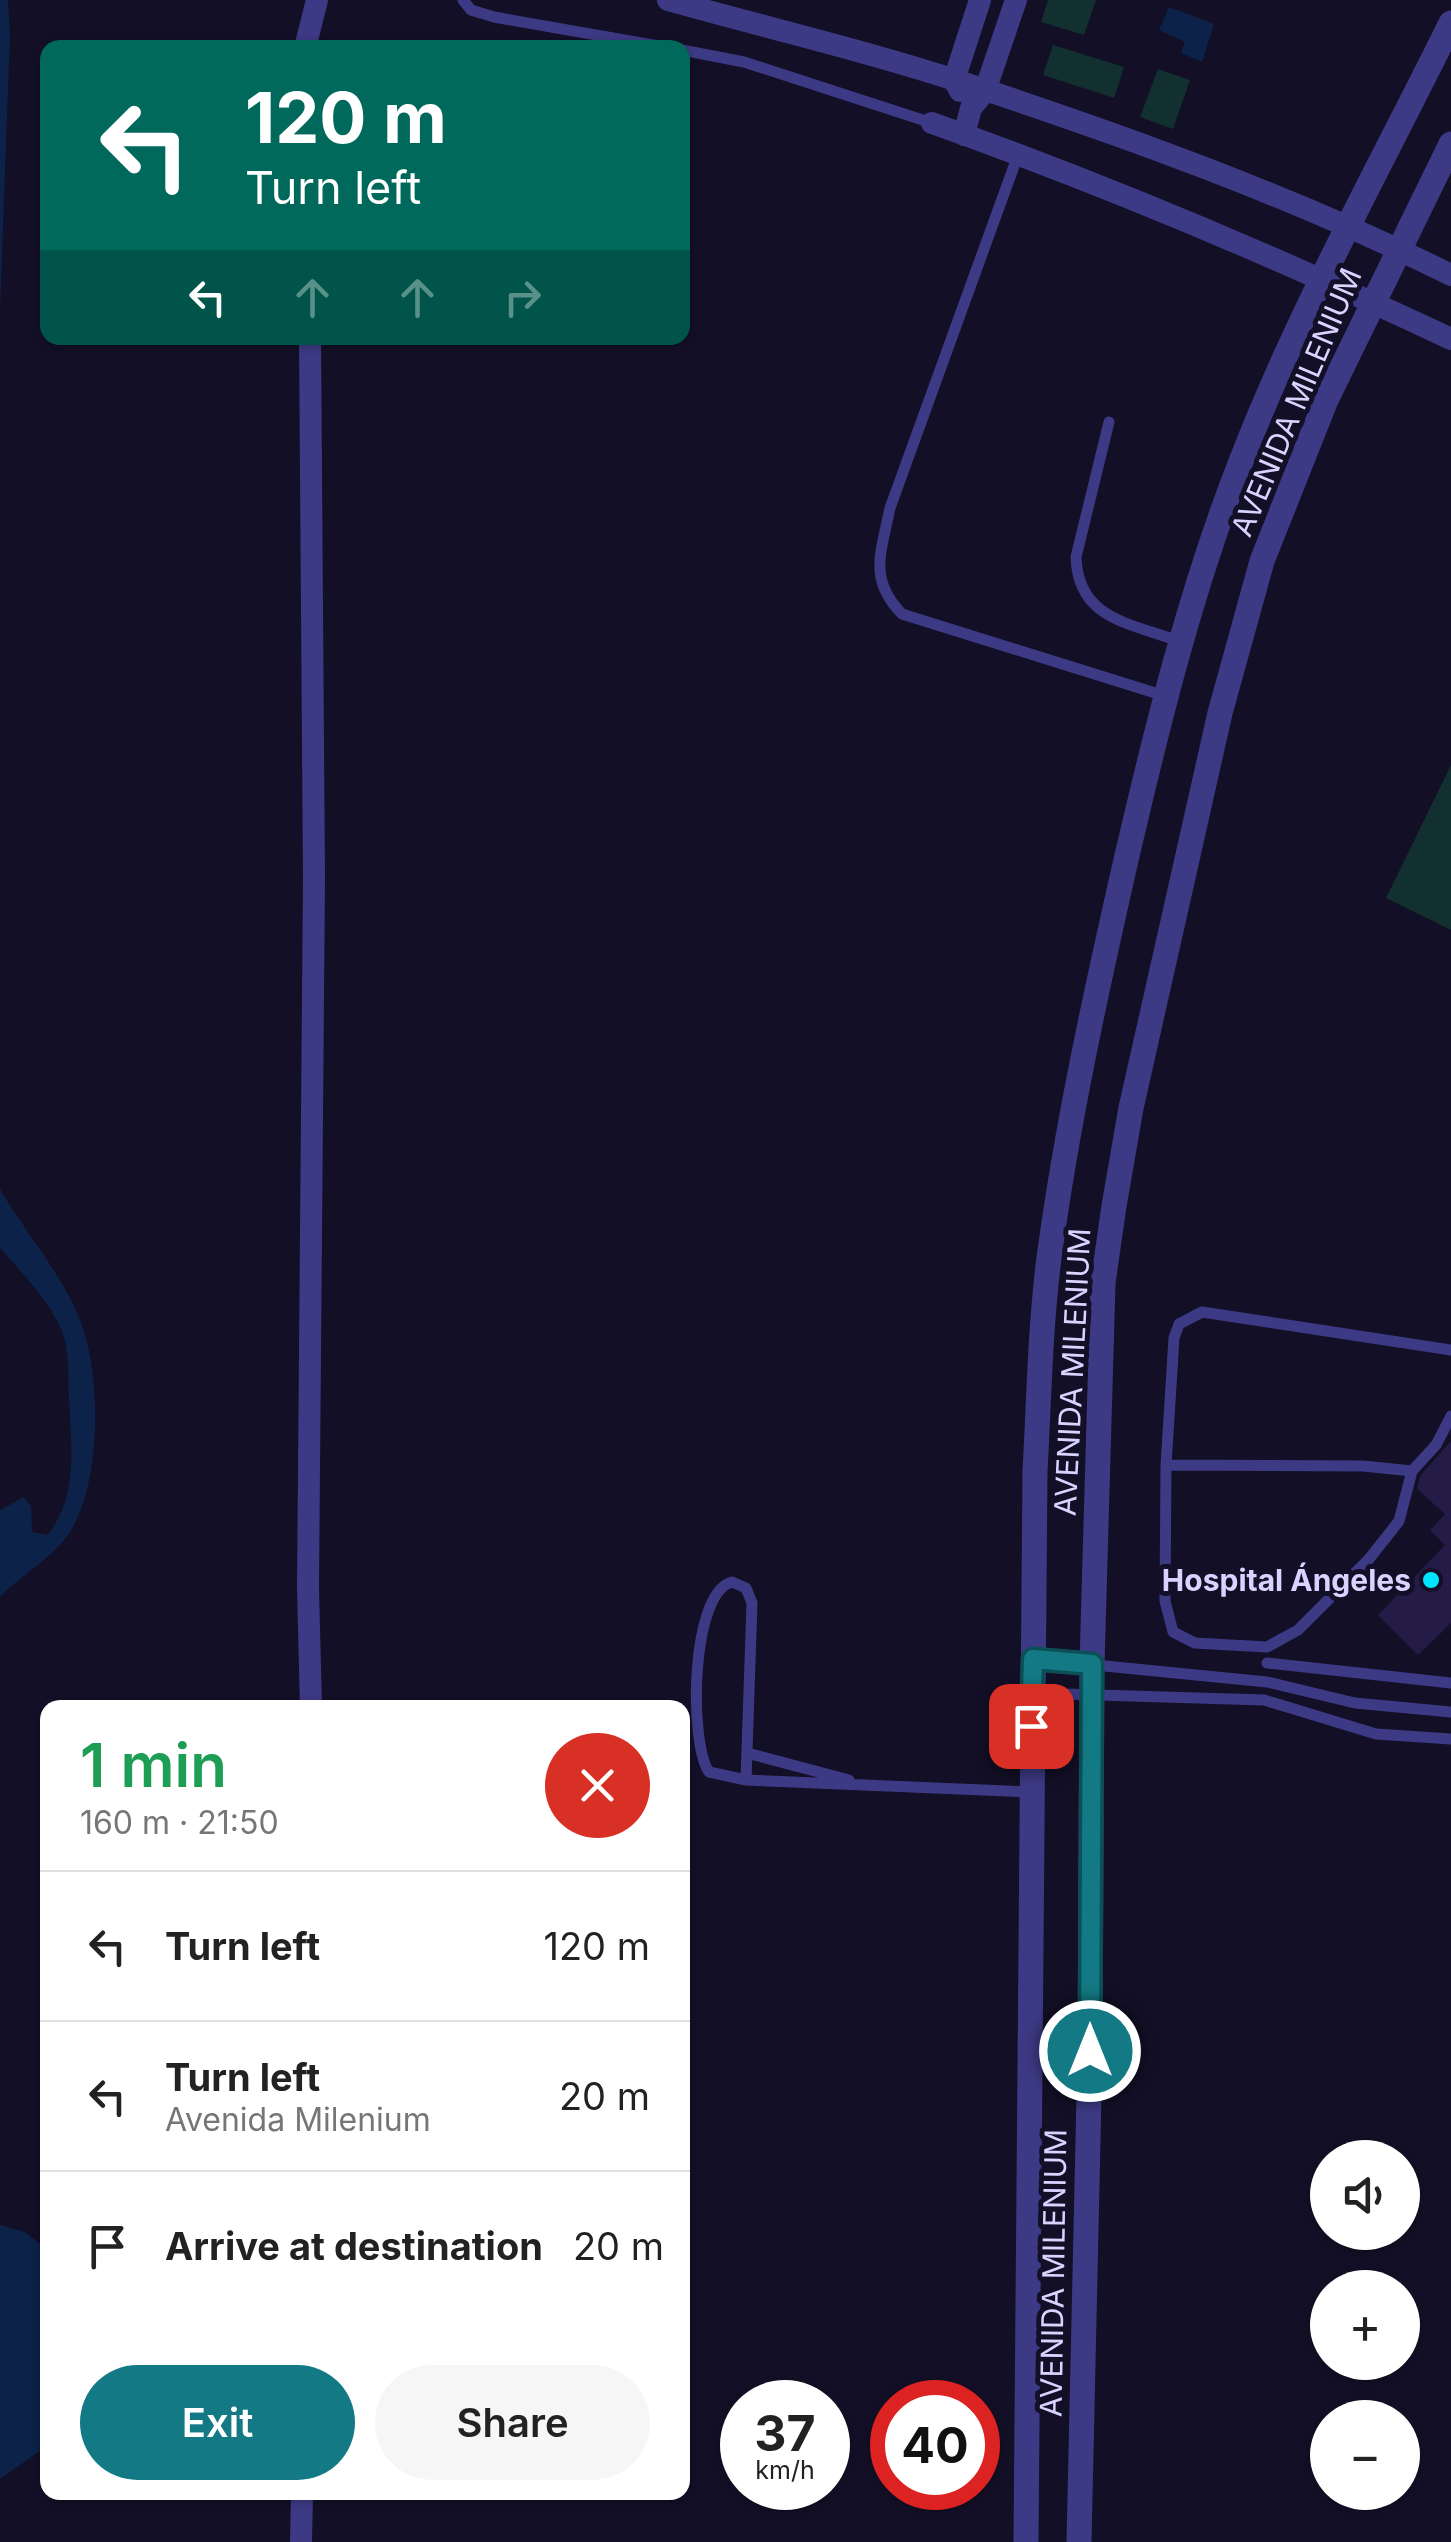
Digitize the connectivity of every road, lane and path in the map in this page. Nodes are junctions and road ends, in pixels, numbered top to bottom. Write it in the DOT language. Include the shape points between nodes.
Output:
graph roads {
  1 [pos="317,0"];
  2 [pos="463,0"];
  3 [pos="668,0"];
  4 [pos="980,0"];
  5 [pos="1016,0"];
  6 [pos="1451,23"];
  7 [pos="307,40"];
  8 [pos="625,40"];
  9 [pos="690,52"];
  10 [pos="954,80"];
  11 [pos="978,100"];
  12 [pos="932,123"];
  13 [pos="964,134"];
  14 [pos="1451,144"];
  15 [pos="1018,154"];
  16 [pos="1350,227"];
  17 [pos="1399,249"];
  18 [pos="1451,275"];
  19 [pos="1324,279"];
  20 [pos="1373,302"];
  21 [pos="1451,339"];
  22 [pos="310,345"];
  23 [pos="1109,422"];
  24 [pos="1181,642"];
  25 [pos="1165,696"];
  26 [pos="1451,1350"];
  27 [pos="1451,1416"];
  28 [pos="1166,1465"];
  29 [pos="1412,1471"];
  30 [pos="1267,1646"];
  31 [pos="1033,1659"];
  32 [pos="1267,1662"];
  33 [pos="1092,1664"];
  34 [pos="1268,1682"];
  35 [pos="1451,1683"];
  36 [pos="1032,1693"];
  37 [pos="1091,1694"];
  38 [pos="311,1700"];
  39 [pos="1264,1700"];
  40 [pos="1451,1712"];
  41 [pos="1451,1739"];
  42 [pos="747,1754"];
  43 [pos="746,1780"];
  44 [pos="868,1785"];
  45 [pos="1030,1792"];
  46 [pos="302,2500"];
  47 [pos="301,2542"];
  48 [pos="1026,2542"];
  49 [pos="1079,2542"];
  1 -- 7 [label="street"];
  2 -- 8 [label="lane" via="494,17"];
  3 -- 10 [label="street"];
  4 -- 10 [label="street"];
  5 -- 11 [label="street"];
  6 -- 16 [label="street, AVENIDA MILENIUM"];
  9 -- 12 [label="lane" via="744,62"];
  10 -- 11 [label="street"];
  11 -- 13 [label="street"];
  11 -- 16 [label="street" via="1097,128"];
  12 -- 13 [label="street, AVENIDA MILENIUM"];
  13 -- 15 [label="street, AVENIDA MILENIUM"];
  14 -- 17 [label="street, AVENIDA MILENIUM"];
  15 -- 19 [label="street, AVENIDA MILENIUM"];
  15 -- 25 [label="lane" via="890,508 880,558 883,594 902,614"];
  16 -- 17 [label="street"];
  16 -- 19 [label="street, AVENIDA MILENIUM"];
  17 -- 18 [label="street"];
  17 -- 20 [label="street, AVENIDA MILENIUM"];
  19 -- 20 [label="street"];
  19 -- 24 [label="street, AVENIDA MILENIUM" via="1240,462"];
  20 -- 21 [label="street"];
  20 -- 33 [label="street, AVENIDA MILENIUM" via="1262,562 1220,713 1131,1108 1102,1283"];
  22 -- 38 [label="street"];
  23 -- 24 [label="lane" via="1076,557 1077,578 1098,610"];
  24 -- 25 [label="street, AVENIDA MILENIUM"];
  25 -- 31 [label="street, AVENIDA MILENIUM" via="1088,1031 1049,1260 1035,1472"];
  26 -- 28 [label="lane" via="1202,1312 1188,1317 1174,1338"];
  27 -- 29 [label="lane"];
  28 -- 29 [label="lane"];
  28 -- 30 [label="lane" via="1165,1600 1173,1632 1194,1643"];
  29 -- 30 [label="lane" via="1399,1521 1369,1559 1298,1630"];
  30 -- 32 [label="lane"];
  31 -- 33 [label="lane"];
  31 -- 36 [label="street, AVENIDA MILENIUM"];
  32 -- 34 [label="lane"];
  32 -- 35 [label="lane"];
  33 -- 34 [label="lane"];
  33 -- 37 [label="street, AVENIDA MILENIUM"];
  34 -- 39 [label="lane"];
  34 -- 40 [label="lane" via="1356,1703"];
  36 -- 37 [label="lane"];
  36 -- 45 [label="street, AVENIDA MILENIUM"];
  37 -- 39 [label="lane"];
  37 -- 49 [label="street, AVENIDA MILENIUM"];
  39 -- 41 [label="lane" via="1376,1734"];
  42 -- 43 [label="lane"];
  42 -- 43 [label="lane" via="752,1597 732,1582 716,1591 700,1630 700,1753 709,1772"];
  42 -- 44 [label="lane"];
  43 -- 44 [label="lane"];
  44 -- 45 [label="lane"];
  45 -- 48 [label="street, AVENIDA MILENIUM"];
  46 -- 47 [label="street"];
}
